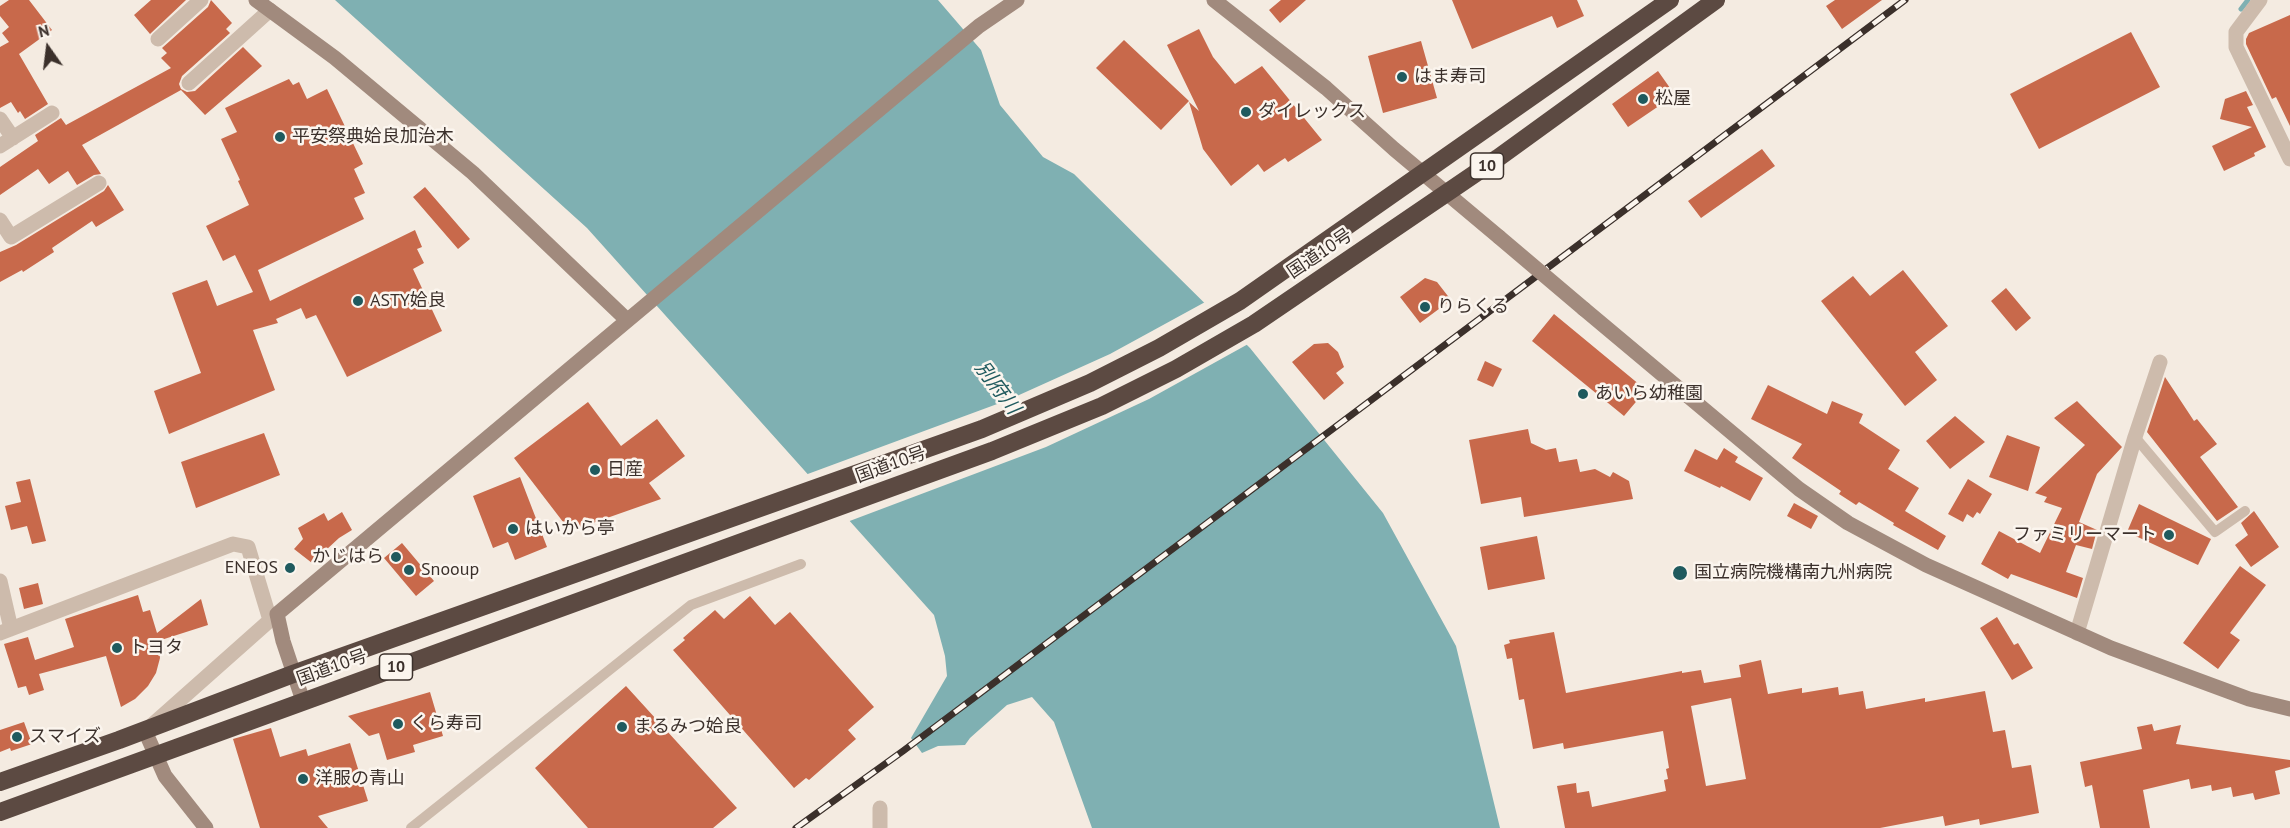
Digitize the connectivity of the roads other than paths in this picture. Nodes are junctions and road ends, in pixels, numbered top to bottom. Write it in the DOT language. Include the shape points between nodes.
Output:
graph roads {
  1 [pos="201,0"];
  2 [pos="256,0"];
  3 [pos="1017,0"];
  4 [pos="1217,0"];
  5 [pos="1670,0"];
  6 [pos="1716,0"];
  7 [pos="2260,0"];
  8 [pos="270,10"];
  9 [pos="158,39"];
  10 [pos="189,83"];
  11 [pos="52,113"];
  12 [pos="0,119"];
  13 [pos="6,142"];
  14 [pos="2290,159"];
  15 [pos="1424,173"];
  16 [pos="99,183"];
  17 [pos="1447,193"];
  18 [pos="0,220"];
  19 [pos="627,320"];
  20 [pos="2160,362"];
  21 [pos="2135,437"];
  22 [pos="2245,511"];
  23 [pos="801,564"];
  24 [pos="0,581"];
  25 [pos="274,617"];
  26 [pos="6,631"];
  27 [pos="2076,633"];
  28 [pos="293,674"];
  29 [pos="303,701"];
  30 [pos="2290,709"];
  31 [pos="145,731"];
  32 [pos="156,755"];
  33 [pos="0,783"];
  34 [pos="880,808"];
  35 [pos="0,812"];
  36 [pos="206,828"];
  37 [pos="411,828"];
  38 [pos="880,828"];
  1 -- 9 [label="street"];
  2 -- 8 [label="street"];
  3 -- 19 [label="street" via="979,26"];
  4 -- 15 [label="street"];
  5 -- 15 [label="highway, 国道10号 / 10"];
  6 -- 17 [label="highway, 国道10号 / 10"];
  7 -- 14 [label="street" via="2236,32 2236,47"];
  8 -- 10 [label="street"];
  8 -- 19 [label="street" via="335,58 473,173"];
  11 -- 13 [label="street"];
  12 -- 13 [label="street"];
  15 -- 17 [label="street"];
  15 -- 28 [label="highway, 国道10号 / 10" via="1240,301 1090,383 982,429"];
  16 -- 18 [label="street" via="11,237"];
  17 -- 27 [label="street, bridge" via="1798,489 1848,523 1926,565"];
  17 -- 29 [label="highway, 国道10号 / 10" via="1254,324 1102,406 992,451"];
  19 -- 25 [label="street"];
  20 -- 21 [label="street"];
  21 -- 22 [label="lane" via="2215,532"];
  21 -- 27 [label="street"];
  23 -- 37 [label="lane" via="691,605"];
  24 -- 26 [label="street"];
  25 -- 26 [label="street" via="248,547 233,544"];
  25 -- 28 [label="street"];
  25 -- 31 [label="street"];
  27 -- 30 [label="street" via="2249,699"];
  28 -- 29 [label="street"];
  28 -- 31 [label="highway, 国道10号 / 10"];
  29 -- 32 [label="highway, 国道10号 / 10"];
  31 -- 32 [label="street"];
  31 -- 33 [label="highway, 国道10号 / 10"];
  32 -- 35 [label="highway, 国道10号 / 10"];
  32 -- 36 [label="street" via="165,776"];
  34 -- 38 [label="street"];
}
